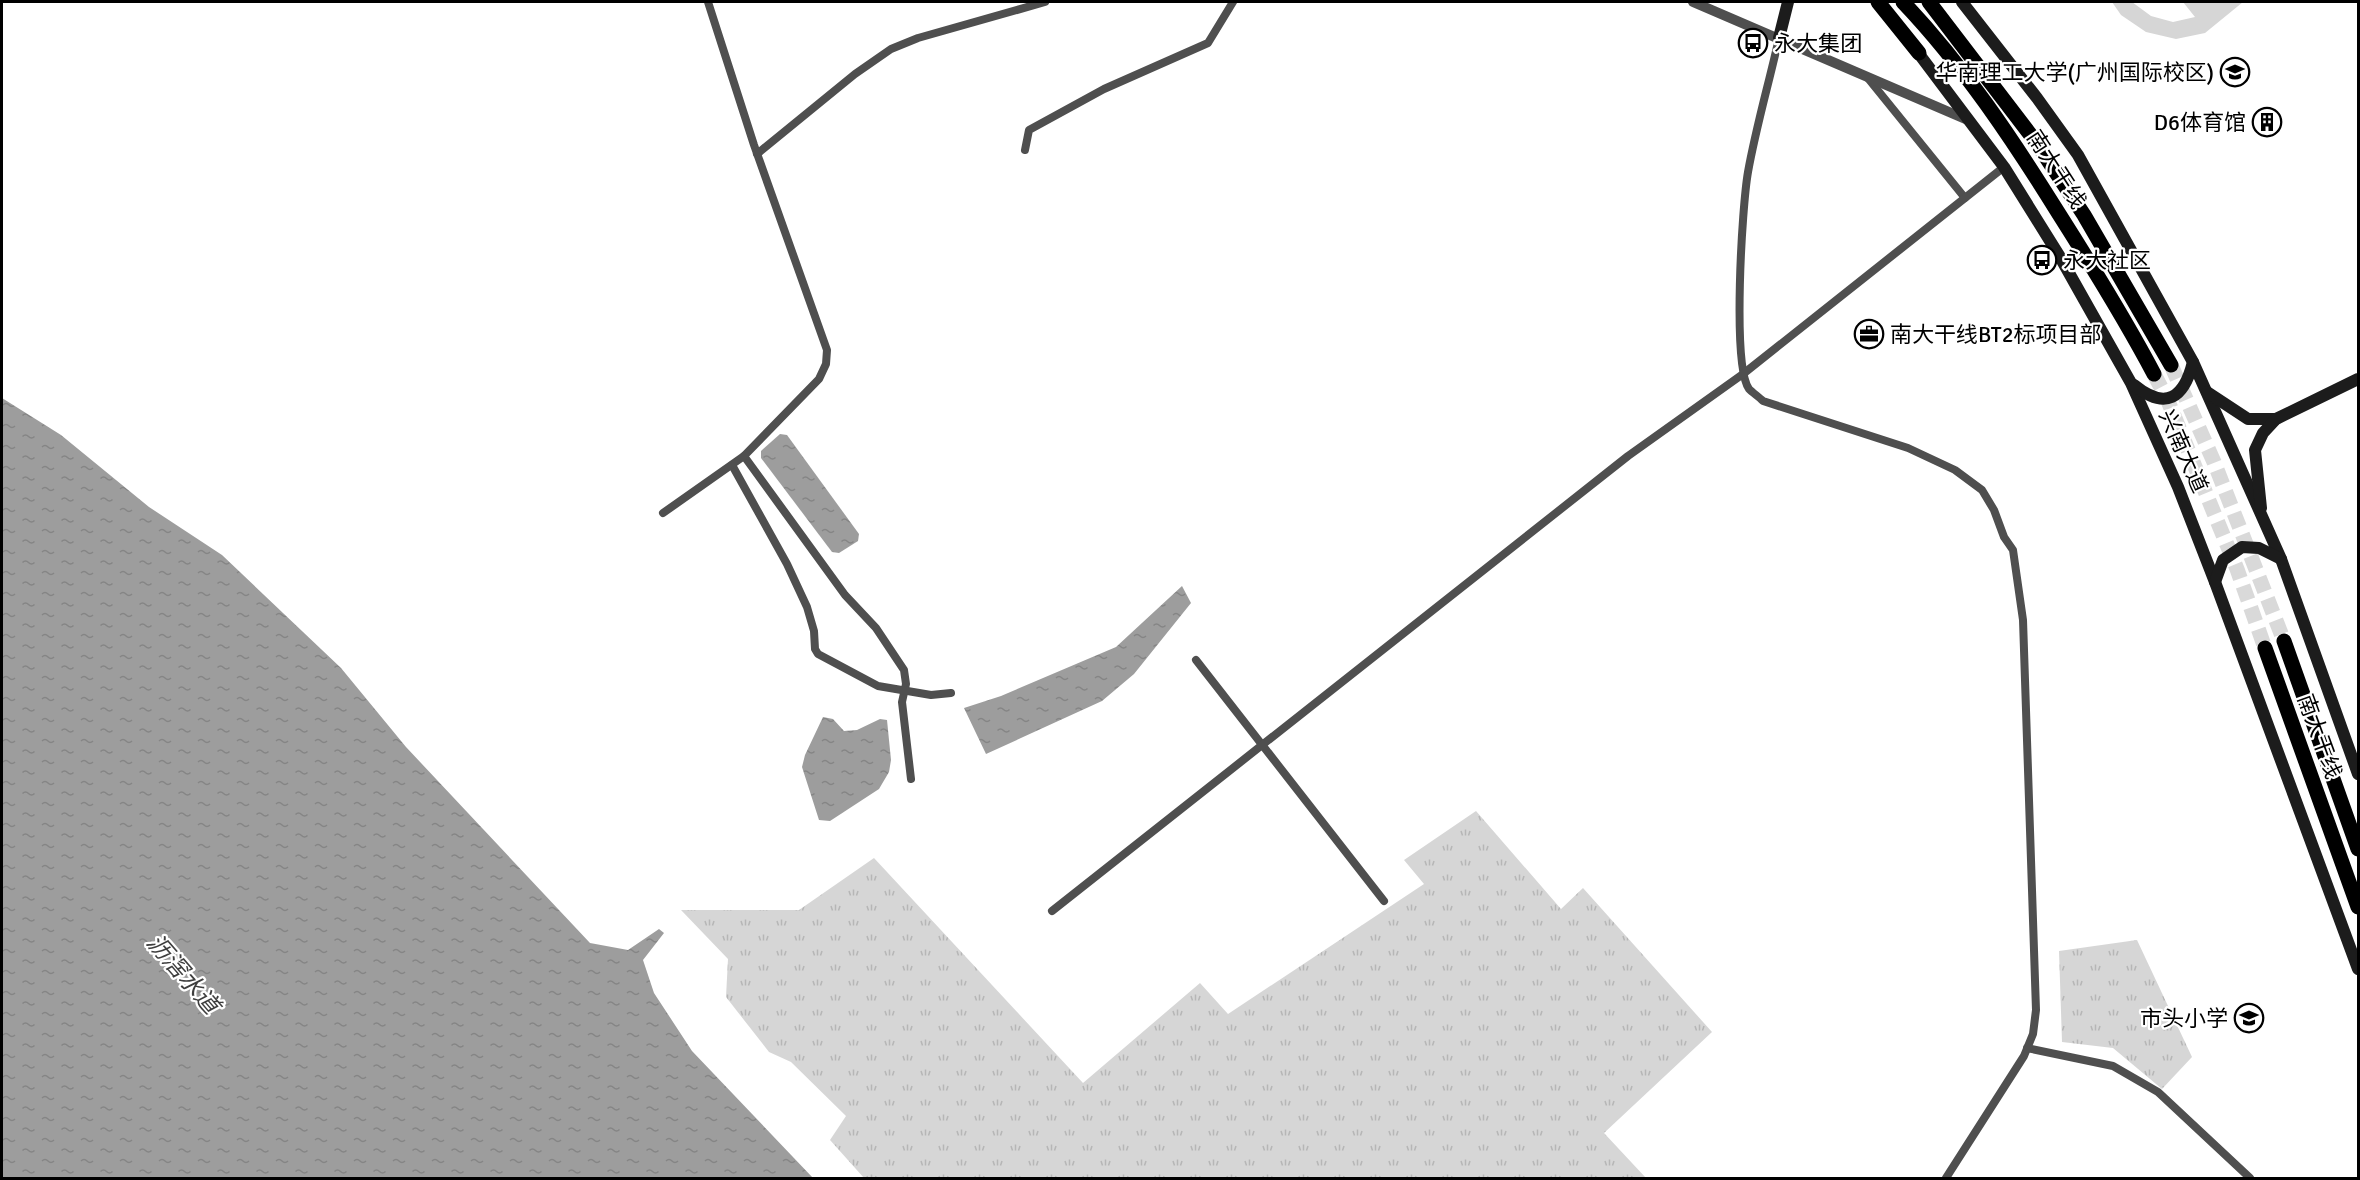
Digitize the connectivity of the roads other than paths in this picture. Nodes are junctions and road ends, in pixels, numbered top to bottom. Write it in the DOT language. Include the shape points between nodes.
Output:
graph roads {
  1 [pos="708,2"];
  2 [pos="1045,2"];
  3 [pos="1233,2"];
  4 [pos="1693,2"];
  5 [pos="1788,2"];
  6 [pos="1872,2"];
  7 [pos="1878,2"];
  8 [pos="1903,2"];
  9 [pos="1929,2"];
  10 [pos="1962,2"];
  11 [pos="1779,38"];
  12 [pos="1919,53"];
  13 [pos="1867,76"];
  14 [pos="1970,121"];
  15 [pos="1025,150"];
  16 [pos="757,154"];
  17 [pos="2004,167"];
  18 [pos="1965,198"];
  19 [pos="2193,362"];
  20 [pos="2170,365"];
  21 [pos="1743,374"];
  22 [pos="2154,374"];
  23 [pos="2358,379"];
  24 [pos="2131,383"];
  25 [pos="2207,392"];
  26 [pos="2276,420"];
  27 [pos="744,456"];
  28 [pos="732,465"];
  29 [pos="663,513"];
  30 [pos="2263,519"];
  31 [pos="2281,560"];
  32 [pos="2215,582"];
  33 [pos="2284,641"];
  34 [pos="2265,648"];
  35 [pos="1196,660"];
  36 [pos="904,691"];
  37 [pos="951,693"];
  38 [pos="1263,743"];
  39 [pos="2358,774"];
  40 [pos="911,779"];
  41 [pos="2358,849"];
  42 [pos="1384,901"];
  43 [pos="2358,907"];
  44 [pos="1052,911"];
  45 [pos="2358,969"];
  46 [pos="2027,1048"];
  47 [pos="1946,1179"];
  48 [pos="2250,1179"];
  1 -- 16 [label="street"];
  2 -- 16 [label="street" via="891,49"];
  3 -- 15 [label="street" via="1208,43 1104,89 1029,130"];
  4 -- 11 [label="street"];
  5 -- 11 [label="main road"];
  6 -- 12 [label="main road, 兴南大道"];
  7 -- 12 [label="highway"];
  8 -- 22 [label="highway, 南大干线" via="1931,31 2026,161 2121,311"];
  9 -- 20 [label="highway, 南大干线" via="2036,142 2084,215"];
  10 -- 19 [label="main road, 兴南大道" via="2078,154"];
  11 -- 13 [label="street"];
  11 -- 21 [label="street" via="1748,172 1740,309"];
  12 -- 14 [label="main road, 兴南大道"];
  13 -- 14 [label="street"];
  13 -- 18 [label="street"];
  14 -- 17 [label="main road, 兴南大道"];
  16 -- 27 [label="street" via="826,350 826,364 819,379"];
  17 -- 18 [label="street"];
  17 -- 24 [label="main road, 兴南大道"];
  18 -- 21 [label="street"];
  19 -- 24 [label="main road" via="2188,381 2177,394 2162,399 2148,396"];
  19 -- 25 [label="main road, 兴南大道"];
  21 -- 38 [label="street" via="1628,456"];
  21 -- 46 [label="street" via="1749,388 1763,400 1908,448 1955,470 1982,490 2013,550 2023,620 2036,1010"];
  23 -- 26 [label="main road"];
  24 -- 32 [label="main road, 兴南大道"];
  25 -- 26 [label="main road" via="2248,419"];
  25 -- 30 [label="main road, 兴南大道"];
  26 -- 30 [label="main road" via="2255,450"];
  27 -- 28 [label="street"];
  27 -- 36 [label="street" via="844,595 894,651 904,670"];
  28 -- 29 [label="street"];
  28 -- 36 [label="street" via="807,607 818,654 878,686"];
  30 -- 31 [label="main road, 兴南大道"];
  31 -- 32 [label="main road" via="2259,548 2242,547 2223,560"];
  31 -- 39 [label="main road, 兴南大道"];
  32 -- 45 [label="main road, 兴南大道"];
  33 -- 41 [label="highway, 南大干线"];
  34 -- 43 [label="highway, 南大干线"];
  35 -- 38 [label="street"];
  36 -- 37 [label="street"];
  36 -- 40 [label="street"];
  38 -- 42 [label="street"];
  38 -- 44 [label="street"];
  46 -- 47 [label="street"];
  46 -- 48 [label="street" via="2113,1066 2158,1092"];
}
